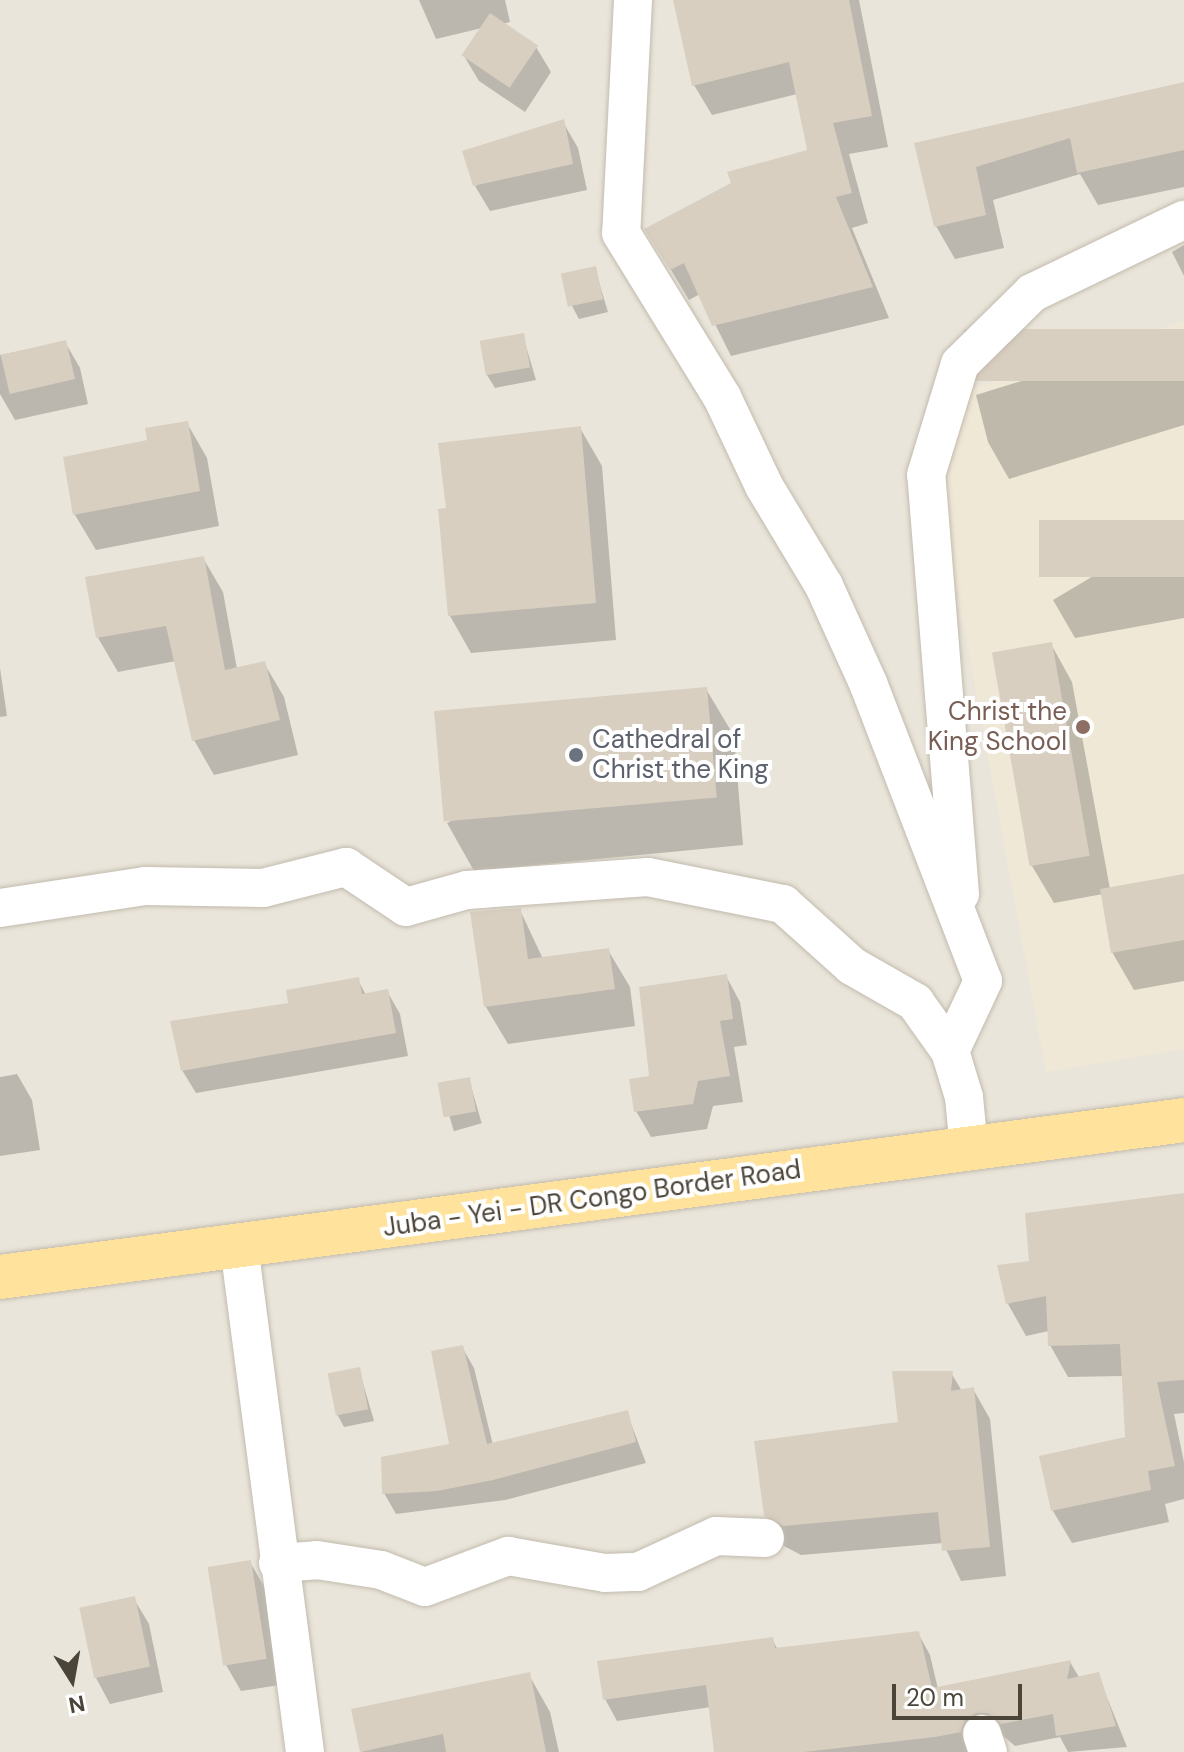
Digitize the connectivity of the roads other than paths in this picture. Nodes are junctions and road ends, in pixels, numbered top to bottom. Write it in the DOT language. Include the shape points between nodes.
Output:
graph roads {
  1 [pos="633,0"];
  2 [pos="1184,220"];
  3 [pos="0,908"];
  4 [pos="963,928"];
  5 [pos="950,1051"];
  6 [pos="1184,1120"];
  7 [pos="969,1149"];
  8 [pos="239,1246"];
  9 [pos="0,1277"];
  10 [pos="765,1538"];
  11 [pos="278,1563"];
  12 [pos="305,1752"];
  1 -- 4 [label="street" via="621,233 722,397 764,486 824,586 868,683"];
  2 -- 4 [label="street" via="1032,293 960,364 955,378 926,475"];
  3 -- 5 [label="street" via="145,886 263,888 346,867 406,907 467,890 648,877 783,904 852,966 915,1002"];
  4 -- 5 [label="street" via="983,981"];
  5 -- 7 [label="street" via="964,1097"];
  6 -- 7 [label="main road, Juba - Yei - DR Congo Border Road"];
  7 -- 8 [label="main road, Juba - Yei - DR Congo Border Road"];
  8 -- 9 [label="main road, Juba - Yei - DR Congo Border Road"];
  8 -- 11 [label="street"];
  10 -- 11 [label="street" via="716,1536 638,1572 605,1573 508,1556 425,1587 381,1570 317,1560"];
  11 -- 12 [label="street"];
}
